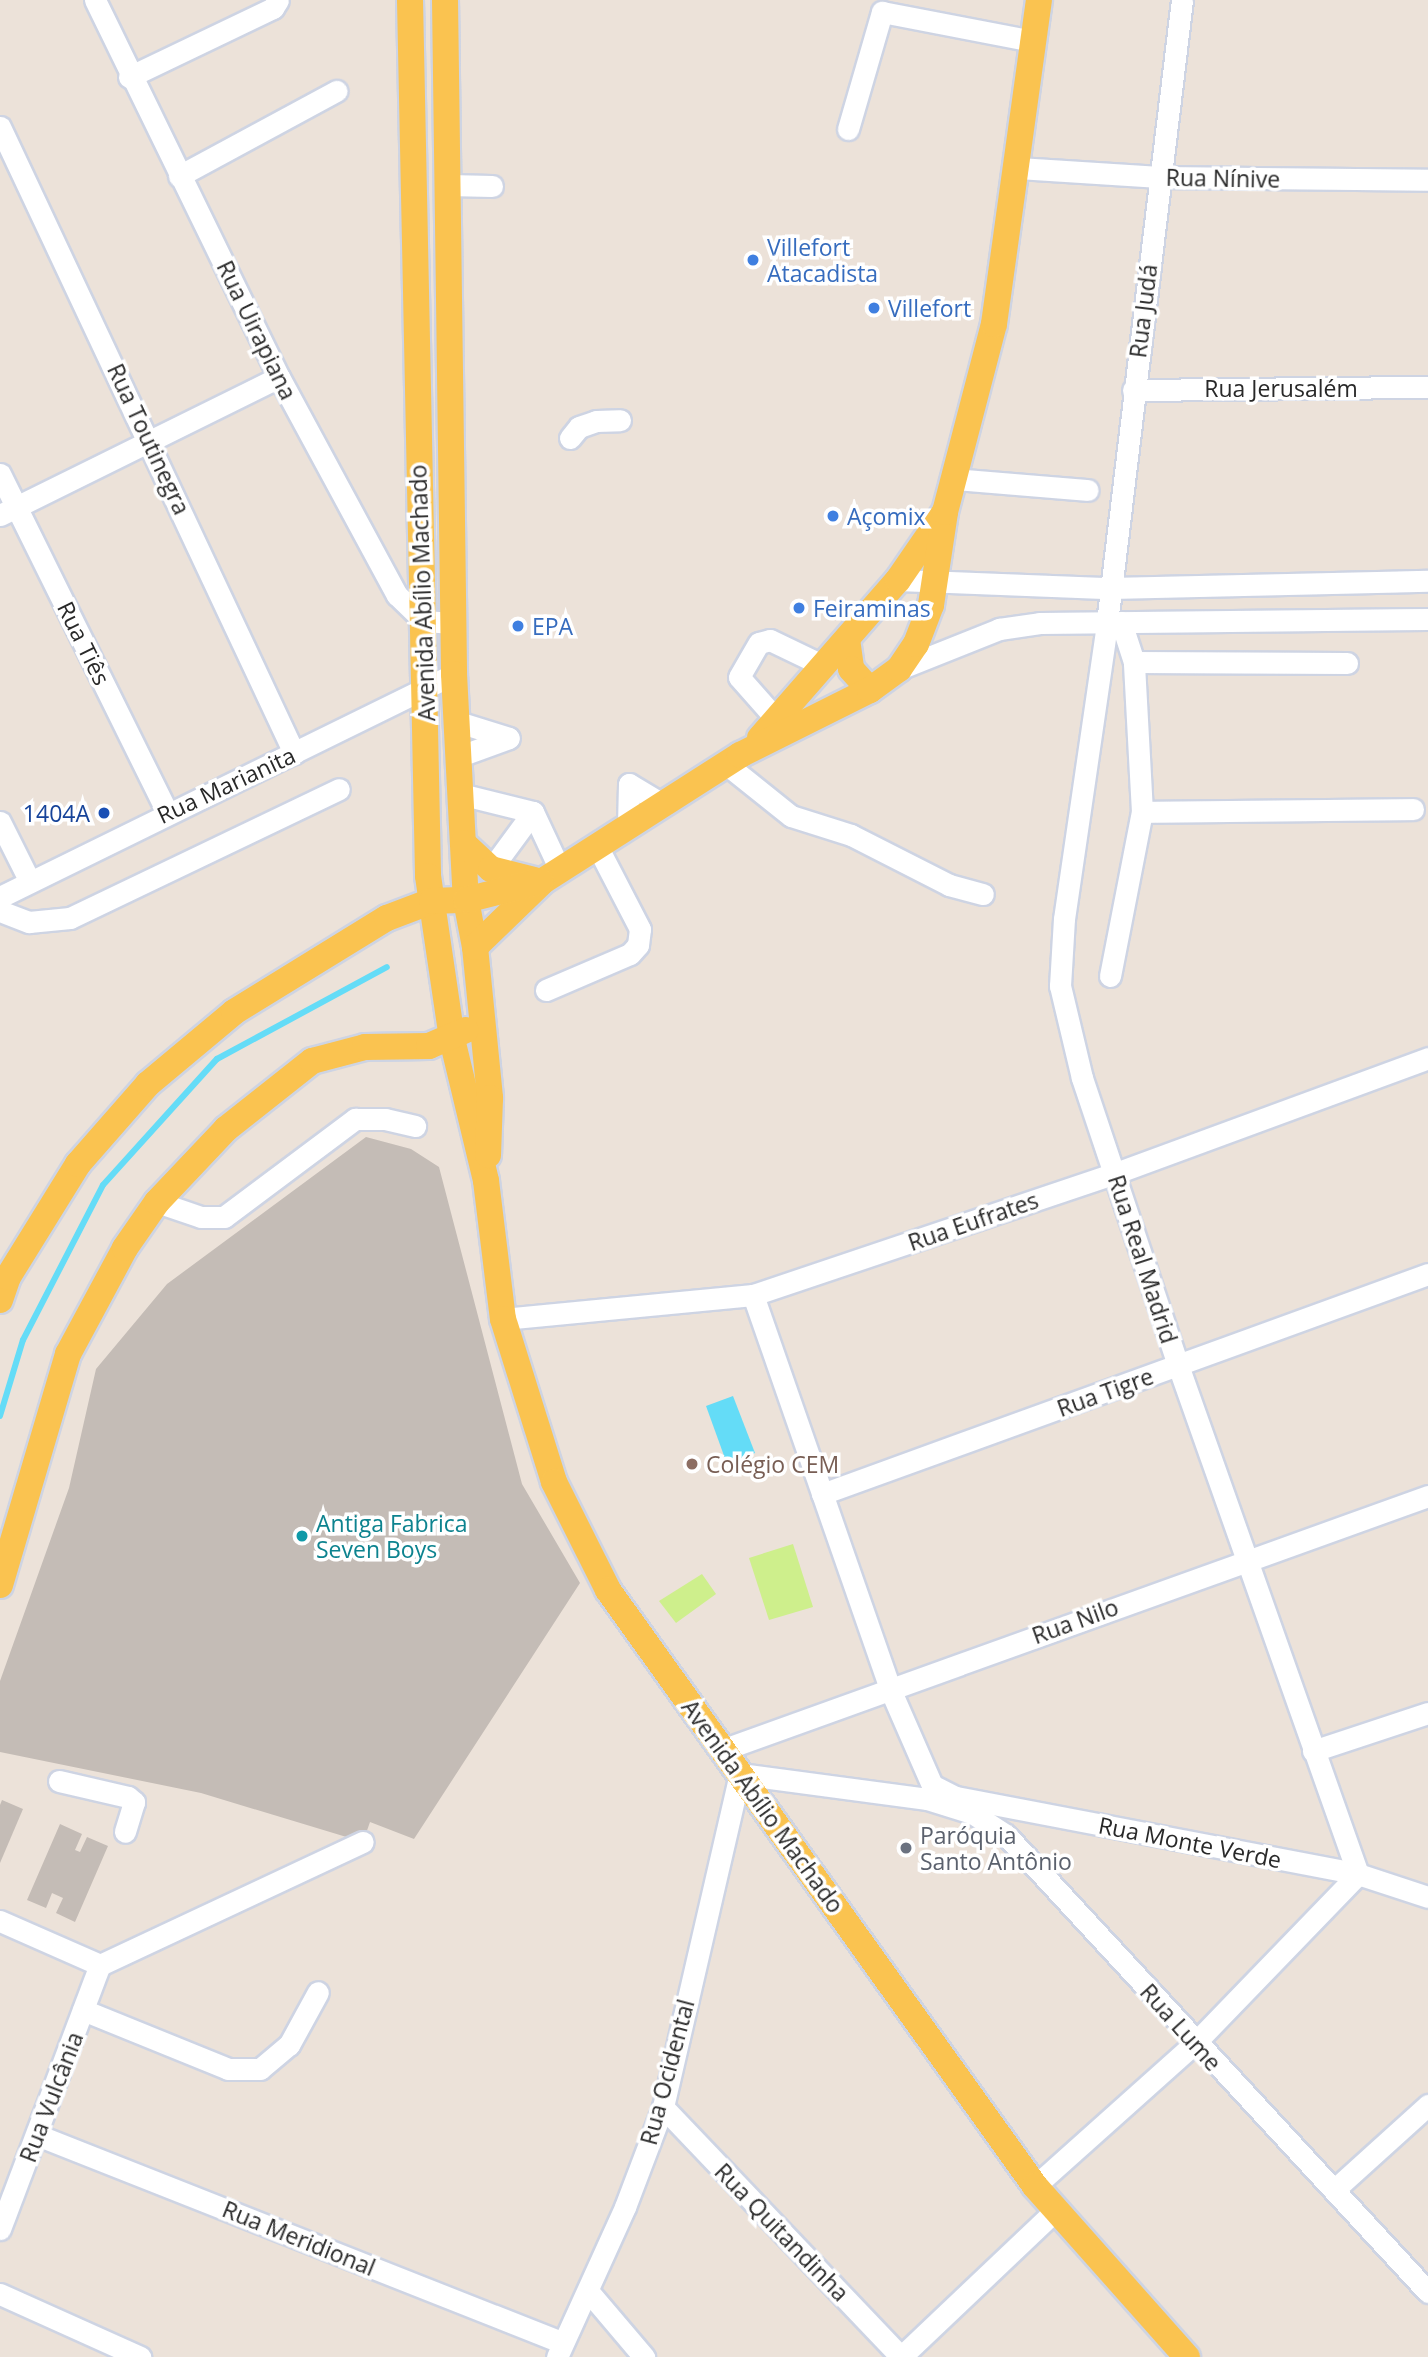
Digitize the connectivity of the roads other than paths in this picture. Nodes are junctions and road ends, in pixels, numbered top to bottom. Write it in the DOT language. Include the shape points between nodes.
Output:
graph roads {
  1 [pos="95,0"];
  2 [pos="278,0"];
  3 [pos="410,0"];
  4 [pos="446,0"];
  5 [pos="1039,0"];
  6 [pos="1182,0"];
  7 [pos="1032,41"];
  8 [pos="129,78"];
  9 [pos="336,91"];
  10 [pos="0,127"];
  11 [pos="848,129"];
  12 [pos="1018,168"];
  13 [pos="179,176"];
  14 [pos="1160,177"];
  15 [pos="1428,180"];
  16 [pos="448,185"];
  17 [pos="492,186"];
  18 [pos="279,377"];
  19 [pos="1428,387"];
  20 [pos="1133,390"];
  21 [pos="620,420"];
  22 [pos="570,438"];
  23 [pos="150,439"];
  24 [pos="0,474"];
  25 [pos="954,479"];
  26 [pos="1088,489"];
  27 [pos="8,511"];
  28 [pos="945,512"];
  29 [pos="898,580"];
  30 [pos="937,581"];
  31 [pos="1428,581"];
  32 [pos="1110,588"];
  33 [pos="1428,619"];
  34 [pos="424,621"];
  35 [pos="1114,622"];
  36 [pos="453,623"];
  37 [pos="847,639"];
  38 [pos="1134,662"];
  39 [pos="1348,663"];
  40 [pos="824,666"];
  41 [pos="899,669"];
  42 [pos="454,674"];
  43 [pos="426,687"];
  44 [pos="870,690"];
  45 [pos="777,720"];
  46 [pos="458,722"];
  47 [pos="294,753"];
  48 [pos="460,756"];
  49 [pos="736,758"];
  50 [pos="338,789"];
  51 [pos="460,794"];
  52 [pos="1413,809"];
  53 [pos="167,812"];
  54 [pos="534,812"];
  55 [pos="1142,813"];
  56 [pos="0,822"];
  57 [pos="463,843"];
  58 [pos="597,846"];
  59 [pos="491,869"];
  60 [pos="552,875"];
  61 [pos="30,882"];
  62 [pos="430,889"];
  63 [pos="983,894"];
  64 [pos="0,897"];
  65 [pos="466,900"];
  66 [pos="0,911"];
  67 [pos="475,947"];
  68 [pos="1110,976"];
  69 [pos="546,990"];
  70 [pos="481,1005"];
  71 [pos="452,1039"];
  72 [pos="1428,1058"];
  73 [pos="415,1125"];
  74 [pos="1116,1172"];
  75 [pos="486,1181"];
  76 [pos="157,1202"];
  77 [pos="1428,1274"];
  78 [pos="753,1295"];
  79 [pos="0,1300"];
  80 [pos="503,1319"];
  81 [pos="1178,1365"];
  82 [pos="822,1494"];
  83 [pos="1428,1496"];
  84 [pos="1247,1558"];
  85 [pos="0,1585"];
  86 [pos="890,1689"];
  87 [pos="1428,1713"];
  88 [pos="722,1750"];
  89 [pos="1313,1751"];
  90 [pos="740,1774"];
  91 [pos="60,1781"];
  92 [pos="125,1832"];
  93 [pos="363,1842"];
  94 [pos="1357,1874"];
  95 [pos="1428,1897"];
  96 [pos="0,1921"];
  97 [pos="100,1965"];
  98 [pos="318,1992"];
  99 [pos="83,2010"];
  100 [pos="1194,2044"];
  101 [pos="1428,2105"];
  102 [pos="663,2107"];
  103 [pos="37,2135"];
  104 [pos="1035,2186"];
  105 [pos="1334,2190"];
  106 [pos="1056,2210"];
  107 [pos="0,2229"];
  108 [pos="588,2291"];
  109 [pos="1428,2292"];
  110 [pos="0,2294"];
  111 [pos="559,2349"];
  112 [pos="140,2357"];
  113 [pos="644,2357"];
  114 [pos="901,2357"];
  115 [pos="1187,2357"];
  1 -- 8 [label="street, Rua Uirapiana"];
  2 -- 8 [label="street" via="273,8"];
  3 -- 34 [label="main road, Avenida Abílio Machado" via="411,250"];
  4 -- 16 [label="main road, Avenida Abílio Machado"];
  5 -- 7 [label="main road"];
  6 -- 14 [label="street, Rua Judá"];
  7 -- 11 [label="street" via="882,12"];
  7 -- 12 [label="main road"];
  8 -- 13 [label="street, Rua Uirapiana"];
  9 -- 13 [label="street"];
  10 -- 23 [label="street, Rua Toutinegra"];
  12 -- 14 [label="street, Rua Nínive"];
  12 -- 25 [label="main road" via="990,346"];
  13 -- 18 [label="street, Rua Uirapiana"];
  14 -- 15 [label="street, Rua Nínive"];
  14 -- 20 [label="street, Rua Judá"];
  16 -- 17 [label="street"];
  16 -- 36 [label="main road, Avenida Abílio Machado"];
  18 -- 23 [label="street"];
  18 -- 34 [label="street, Rua Uirapiana" via="397,595"];
  19 -- 20 [label="street, Rua Jerusalém"];
  20 -- 32 [label="street, Rua Judá"];
  21 -- 22 [label="street" via="579,427"];
  23 -- 27 [label="street"];
  23 -- 47 [label="street, Rua Toutinegra"];
  24 -- 27 [label="street, Rua Tiês"];
  25 -- 26 [label="street"];
  25 -- 28 [label="main road"];
  27 -- 53 [label="street, Rua Tiês"];
  28 -- 29 [label="main road"];
  28 -- 30 [label="main road"];
  29 -- 30 [label="street"];
  29 -- 37 [label="main road"];
  30 -- 32 [label="street"];
  30 -- 41 [label="main road" via="924,627"];
  31 -- 32 [label="street"];
  32 -- 35 [label="street, Rua Judá"];
  33 -- 35 [label="street"];
  34 -- 36 [label="street"];
  34 -- 43 [label="main road, Avenida Abílio Machado"];
  35 -- 38 [label="street"];
  35 -- 41 [label="street" via="999,629"];
  35 -- 74 [label="street, Rua Real Madrid" via="1064,919 1060,986 1082,1078"];
  36 -- 42 [label="main road, Avenida Abílio Machado"];
  37 -- 40 [label="main road"];
  37 -- 44 [label="main road" via="851,669"];
  38 -- 39 [label="street"];
  38 -- 55 [label="street"];
  40 -- 45 [label="main road"];
  40 -- 45 [label="street" via="770,640 759,643 738,677"];
  41 -- 44 [label="main road"];
  42 -- 43 [label="street, Rua Marianita"];
  42 -- 46 [label="main road, Avenida Abílio Machado"];
  43 -- 47 [label="street, Rua Marianita"];
  43 -- 62 [label="main road, Avenida Abílio Machado"];
  44 -- 49 [label="main road"];
  45 -- 49 [label="main road"];
  46 -- 48 [label="main road, Avenida Abílio Machado"];
  46 -- 48 [label="street" via="509,738"];
  47 -- 53 [label="street, Rua Marianita"];
  48 -- 51 [label="main road, Avenida Abílio Machado"];
  49 -- 58 [label="main road"];
  49 -- 63 [label="street" via="790,816 851,835 949,885"];
  50 -- 66 [label="street" via="70,918 29,922"];
  51 -- 54 [label="street"];
  51 -- 57 [label="main road, Avenida Abílio Machado"];
  52 -- 55 [label="street"];
  53 -- 61 [label="street, Rua Marianita"];
  54 -- 59 [label="street"];
  54 -- 60 [label="street"];
  55 -- 68 [label="street"];
  56 -- 61 [label="street"];
  57 -- 59 [label="main road"];
  57 -- 65 [label="main road, Avenida Abílio Machado"];
  58 -- 60 [label="main road"];
  58 -- 69 [label="street" via="640,929 638,945 630,954"];
  59 -- 60 [label="main road" via="514,877"];
  60 -- 65 [label="main road"];
  60 -- 67 [label="main road"];
  61 -- 64 [label="street, Rua Marianita"];
  62 -- 65 [label="main road"];
  62 -- 71 [label="main road, Avenida Abílio Machado"];
  62 -- 79 [label="main road" via="234,1012 148,1084 78,1164 8,1277"];
  65 -- 67 [label="main road, Avenida Abílio Machado"];
  67 -- 70 [label="main road, Avenida Abílio Machado"];
  70 -- 71 [label="main road" via="475,1022"];
  70 -- 75 [label="main road, Avenida Abílio Machado" via="490,1098"];
  71 -- 75 [label="main road, Avenida Abílio Machado"];
  71 -- 76 [label="main road" via="429,1046 365,1047 312,1061 226,1129"];
  72 -- 74 [label="street, Rua Eufrates"];
  73 -- 76 [label="street" via="355,1119 224,1217 201,1217"];
  74 -- 78 [label="street, Rua Eufrates"];
  74 -- 81 [label="street, Rua Real Madrid"];
  75 -- 80 [label="main road, Avenida Abílio Machado"];
  76 -- 85 [label="main road" via="125,1248 68,1354"];
  77 -- 81 [label="street, Rua Tigre"];
  78 -- 80 [label="street, Rua Eufrates"];
  78 -- 82 [label="street, Rua Monte Verde"];
  80 -- 88 [label="main road, Avenida Abílio Machado" via="554,1482 608,1590"];
  81 -- 82 [label="street, Rua Tigre"];
  81 -- 84 [label="street, Rua Real Madrid"];
  82 -- 86 [label="street, Rua Monte Verde"];
  83 -- 84 [label="street, Rua Nilo"];
  84 -- 86 [label="street, Rua Nilo"];
  84 -- 89 [label="street, Rua Real Madrid"];
  86 -- 88 [label="street, Rua Nilo"];
  86 -- 94 [label="street, Rua Monte Verde" via="926,1777 956,1797"];
  87 -- 89 [label="street"];
  88 -- 90 [label="main road, Avenida Abílio Machado"];
  89 -- 94 [label="street, Rua Real Madrid"];
  90 -- 100 [label="street, Rua Lume" via="913,1797 972,1813 1006,1835"];
  90 -- 102 [label="street, Rua Ocidental"];
  90 -- 104 [label="main road, Avenida Abílio Machado"];
  91 -- 92 [label="street" via="128,1797 134,1802"];
  93 -- 97 [label="street"];
  94 -- 95 [label="street, Rua Monte Verde"];
  94 -- 100 [label="street"];
  96 -- 97 [label="street"];
  97 -- 99 [label="street, Rua Vulcânia"];
  98 -- 99 [label="street" via="289,2045 260,2069 228,2069"];
  99 -- 103 [label="street, Rua Vulcânia"];
  100 -- 104 [label="street"];
  100 -- 105 [label="street, Rua Lume"];
  101 -- 105 [label="street"];
  102 -- 108 [label="street, Rua Ocidental"];
  102 -- 114 [label="street, Rua Quitandinha"];
  103 -- 107 [label="street, Rua Vulcânia"];
  103 -- 111 [label="street, Rua Meridional"];
  104 -- 106 [label="main road, Avenida Abílio Machado"];
  105 -- 109 [label="street, Rua Lume"];
  106 -- 114 [label="street"];
  106 -- 115 [label="main road, Avenida Abílio Machado"];
  108 -- 111 [label="street, Rua Ocidental"];
  108 -- 113 [label="street"];
  110 -- 112 [label="street"];
}
